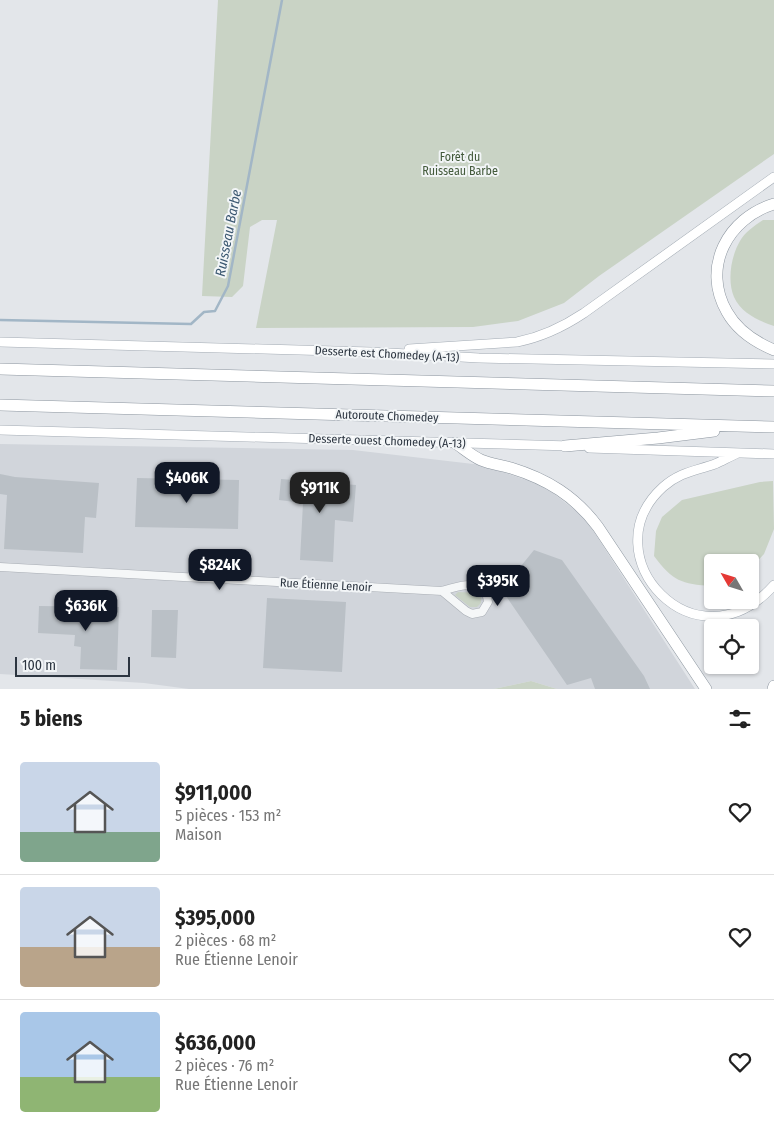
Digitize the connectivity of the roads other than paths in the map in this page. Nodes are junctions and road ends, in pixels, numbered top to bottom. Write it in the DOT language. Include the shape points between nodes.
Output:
graph roads {
  1 [pos="774,176"];
  2 [pos="774,204"];
  3 [pos="0,342"];
  4 [pos="774,350"];
  5 [pos="371,352"];
  6 [pos="774,364"];
  7 [pos="0,369"];
  8 [pos="774,391"];
  9 [pos="0,405"];
  10 [pos="748,426"];
  11 [pos="774,427"];
  12 [pos="0,430"];
  13 [pos="455,443"];
  14 [pos="565,446"];
  15 [pos="736,453"];
  16 [pos="774,454"];
  17 [pos="0,567"];
  18 [pos="774,585"];
  19 [pos="442,591"];
  20 [pos="706,689"];
  1 -- 5 [label="main road" via="584,313 554,331 517,342"];
  2 -- 4 [label="highway" via="752,213 733,230 718,261 717,278 722,302 731,318 752,338"];
  3 -- 5 [label="main road, Desserte est Chomedey (A-13)"];
  5 -- 6 [label="main road, Desserte est Chomedey (A-13)" via="479,358"];
  7 -- 8 [label="highway"];
  9 -- 10 [label="highway, Autoroute Chomedey"];
  10 -- 11 [label="highway, Autoroute Chomedey"];
  10 -- 14 [label="highway"];
  12 -- 13 [label="main road, Desserte ouest Chomedey (A-13)"];
  13 -- 14 [label="main road, Desserte ouest Chomedey (A-13)"];
  13 -- 20 [label="highway" via="481,460 538,477 563,491 584,509"];
  14 -- 15 [label="main road, Desserte ouest Chomedey (A-13)"];
  15 -- 16 [label="main road, Desserte ouest Chomedey (A-13)"];
  15 -- 18 [label="main road" via="683,474 659,491 641,525 641,561 660,594 680,609 697,615 713,617 736,613 756,602"];
  17 -- 19 [label="street, Rue Étienne Lenoir"];
  19 -- 19 [label="street, Rue Étienne Lenoir" via="472,614 482,612 488,602 486,591 476,585"];
}
